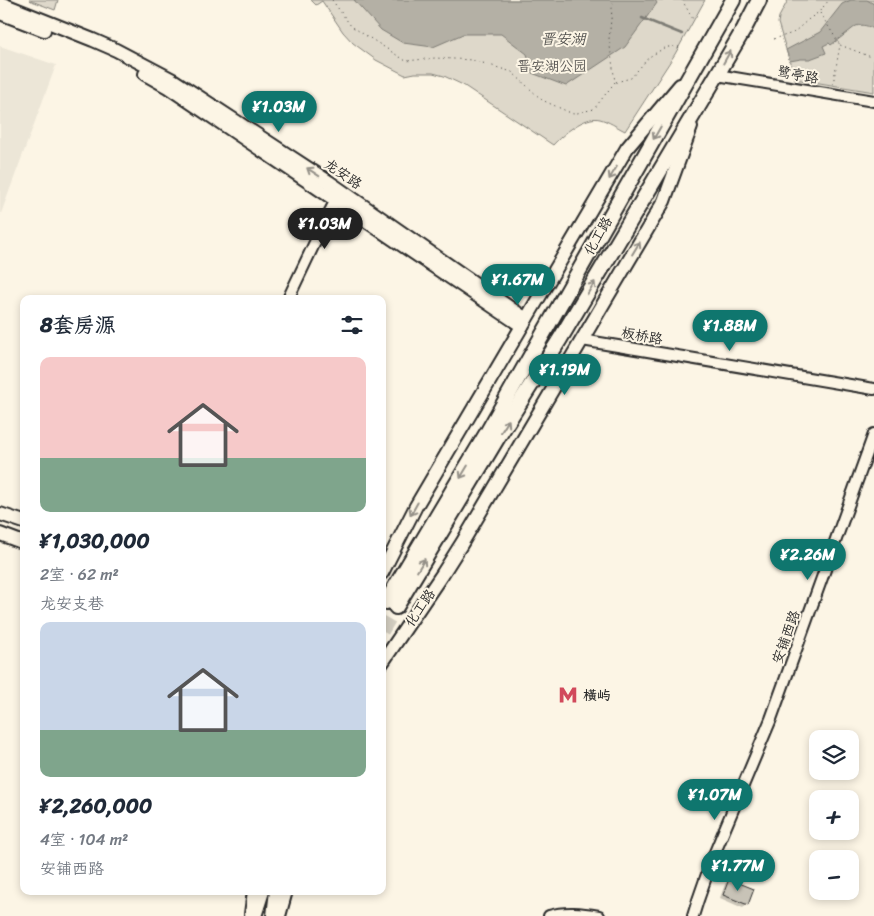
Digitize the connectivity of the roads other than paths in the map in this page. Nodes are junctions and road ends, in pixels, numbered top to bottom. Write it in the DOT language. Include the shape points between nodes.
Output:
graph roads {
  1 [pos="733,0"];
  2 [pos="759,0"];
  3 [pos="0,3"];
  4 [pos="0,13"];
  5 [pos="696,66"];
  6 [pos="717,75"];
  7 [pos="874,102"];
  8 [pos="698,106"];
  9 [pos="338,195"];
  10 [pos="290,295"];
  11 [pos="524,322"];
  12 [pos="582,340"];
  13 [pos="874,389"];
  14 [pos="874,434"];
  15 [pos="0,516"];
  16 [pos="20,521"];
  17 [pos="0,534"];
  18 [pos="20,542"];
  19 [pos="395,546"];
  20 [pos="386,556"];
  21 [pos="386,565"];
  22 [pos="386,654"];
  23 [pos="254,895"];
  24 [pos="260,895"];
  25 [pos="277,895"];
  26 [pos="285,895"];
  27 [pos="252,916"];
  28 [pos="274,916"];
  29 [pos="279,916"];
  30 [pos="549,916"];
  31 [pos="599,916"];
  32 [pos="693,916"];
  1 -- 5 [label="highway, 化工路"];
  6 -- 2 [label="highway, 化工路, one-way"];
  9 -- 3 [label="main road, 龙安路, one-way" via="173,80 116,50"];
  4 -- 9 [label="main road, 龙安路" via="135,68"];
  5 -- 8 [label="highway, 化工路, one-way" via="391,604 560,339"];
  5 -- 11 [label="main road, one-way" via="627,148"];
  6 -- 7 [label="street, 鹭亭路"];
  6 -- 8 [label="highway, 化工路"];
  12 -- 8 [label="main road, 化工路, one-way" via="664,200"];
  9 -- 10 [label="street"];
  9 -- 11 [label="main road, 龙安路"];
  11 -- 19 [label="main road, one-way"];
  12 -- 13 [label="street, 板桥路"];
  12 -- 22 [label="main road, 化工路" via="462,543"];
  14 -- 32 [label="street, 安铺西路" via="765,736 713,858"];
  15 -- 16 [label="main road"];
  17 -- 18 [label="main road"];
  19 -- 20 [label="main road"];
  19 -- 21 [label="main road"];
  23 -- 27 [label="main road"];
  24 -- 27 [label="highway"];
  25 -- 28 [label="highway"];
  26 -- 29 [label="main road"];
  30 -- 31 [label="street" via="575,913"];
}
